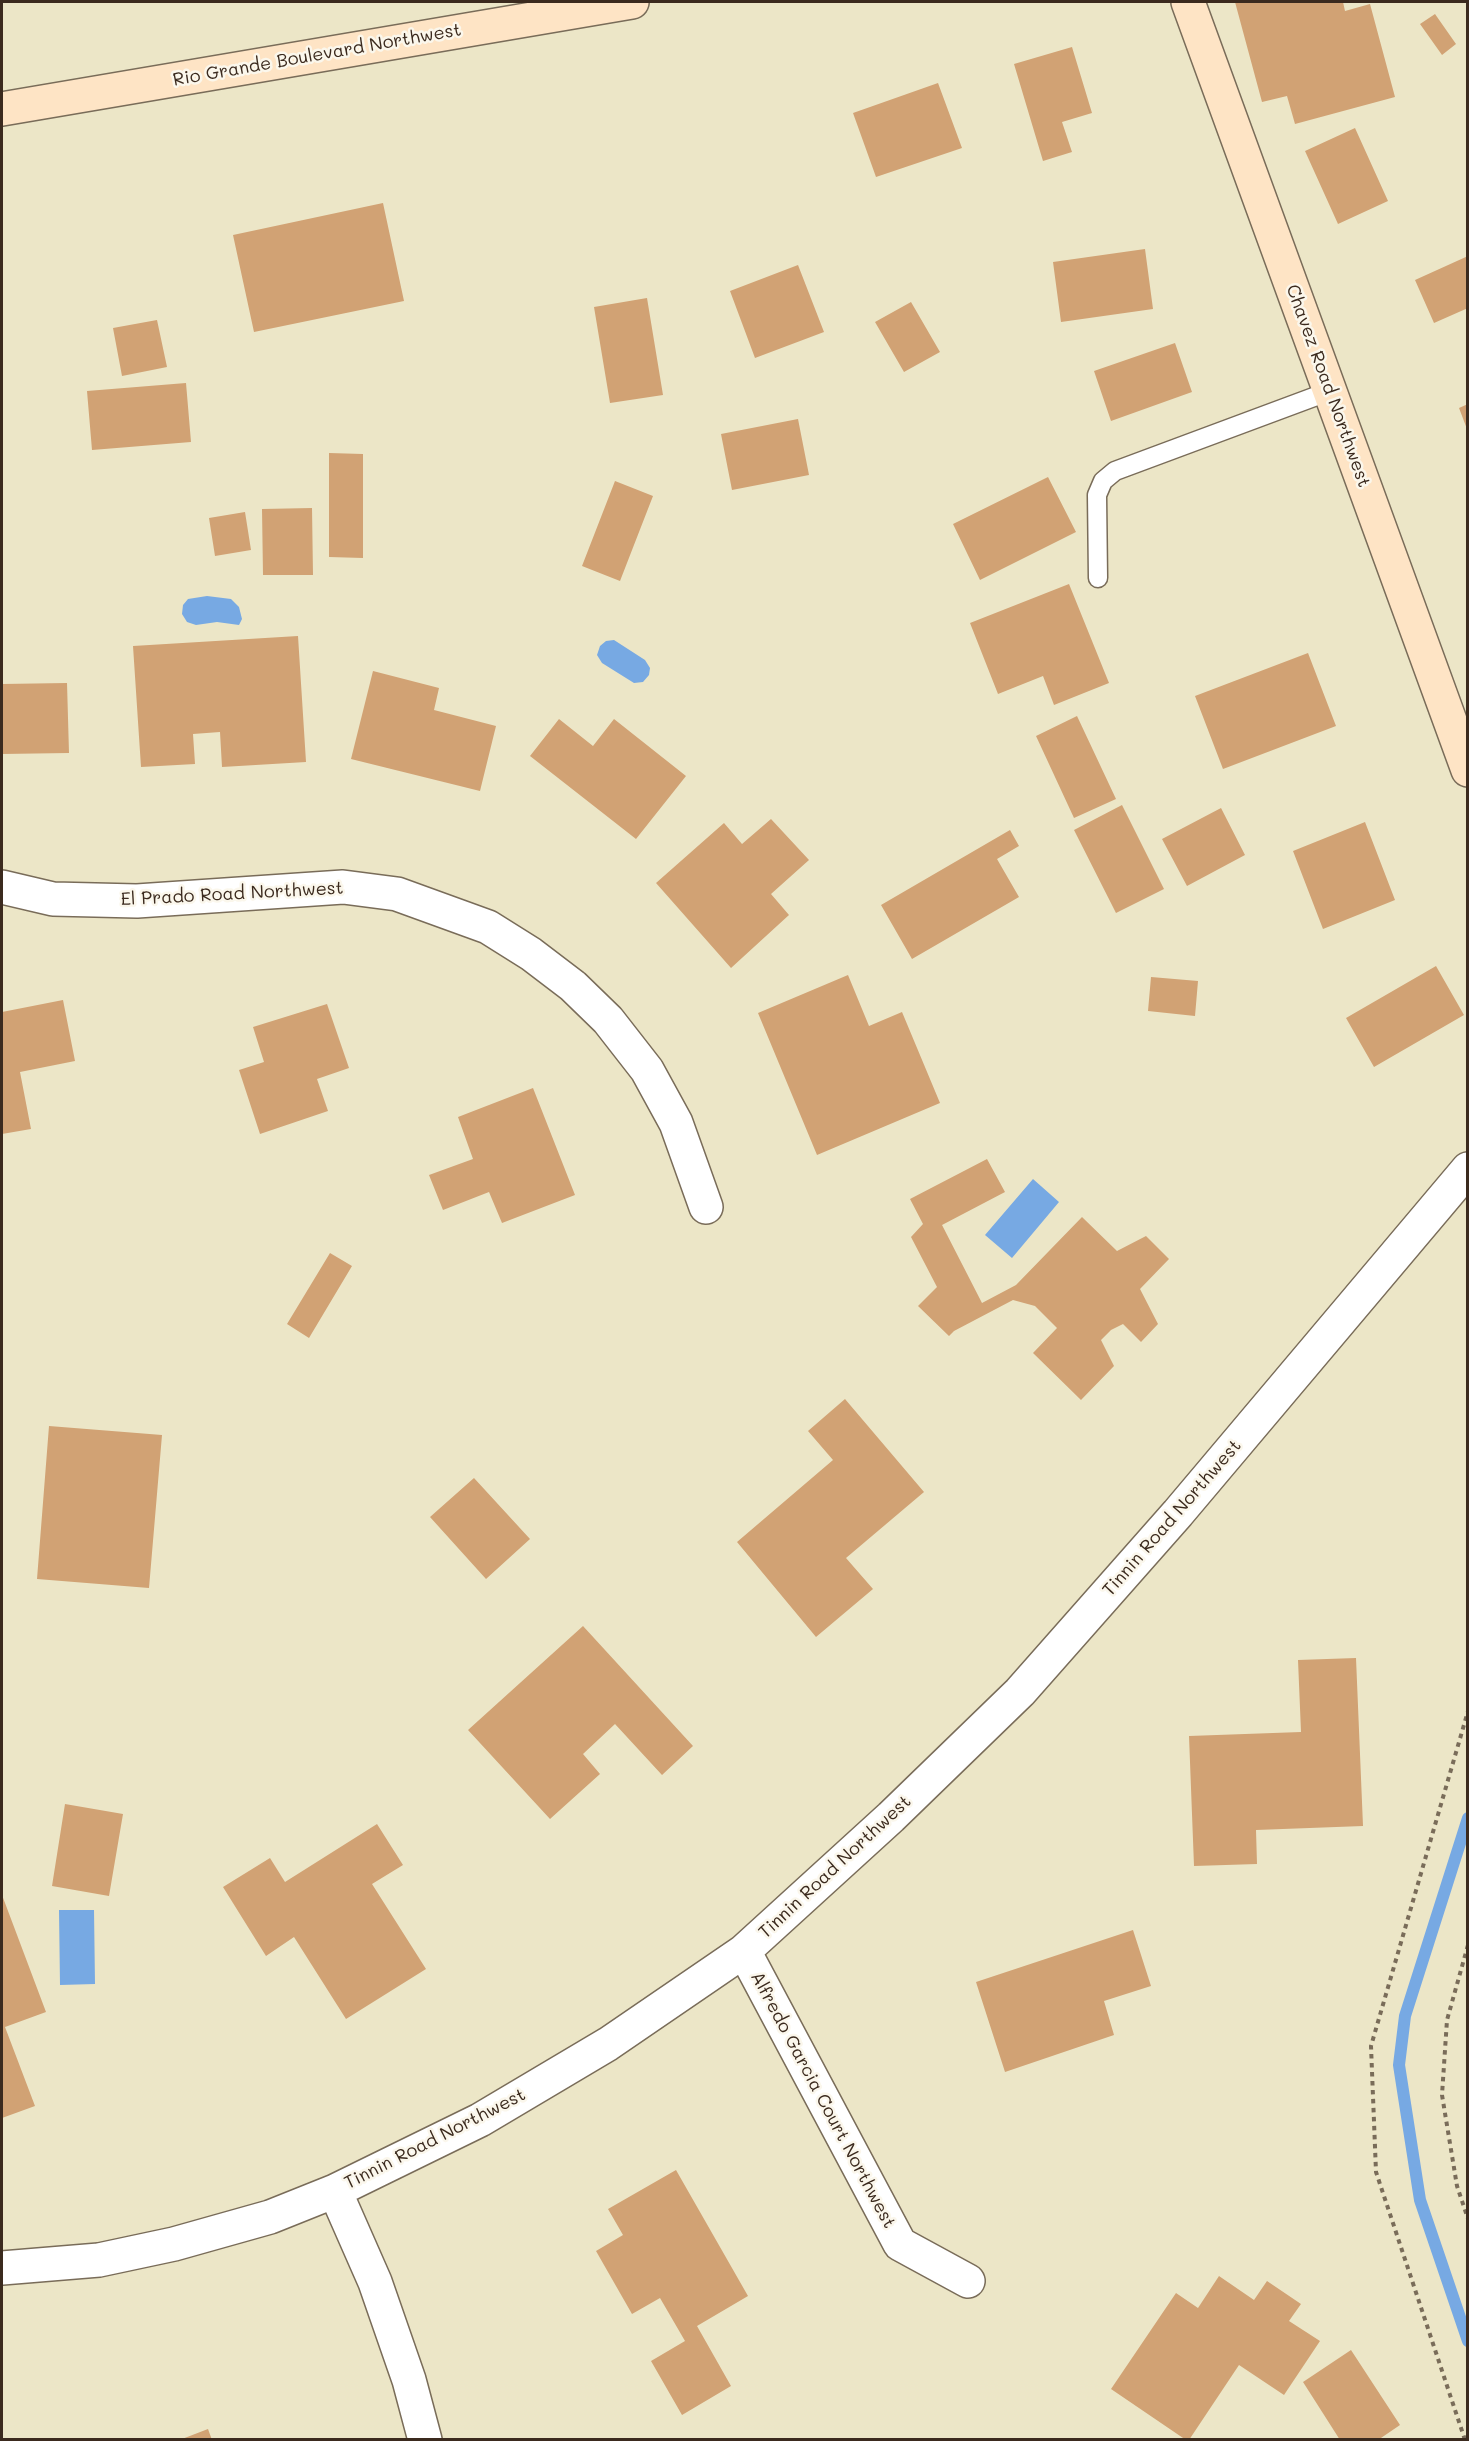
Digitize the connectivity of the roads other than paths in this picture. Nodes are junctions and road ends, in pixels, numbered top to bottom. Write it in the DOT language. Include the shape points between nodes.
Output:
graph roads {
  1 [pos="632,2"];
  2 [pos="1188,2"];
  3 [pos="2,109"];
  4 [pos="1330,391"];
  5 [pos="1098,578"];
  6 [pos="1467,770"];
  7 [pos="2,887"];
  8 [pos="1467,1169"];
  9 [pos="706,1207"];
  10 [pos="744,1951"];
  11 [pos="335,2191"];
  12 [pos="2,2268"];
  13 [pos="968,2281"];
  14 [pos="425,2439"];
  1 -- 3 [label="street, Rio Grande Boulevard Northwest"];
  2 -- 4 [label="street, Chavez Road Northwest"];
  4 -- 5 [label="lane" via="1115,471 1103,481 1097,495"];
  4 -- 6 [label="street, Chavez Road Northwest"];
  7 -- 9 [label="street, El Prado Road Northwest" via="53,899 137,901 343,887 397,894 488,927 573,986 608,1020 647,1070 676,1123"];
  8 -- 10 [label="street, Tinnin Road Northwest" via="1178,1514 1020,1692"];
  10 -- 11 [label="street, Tinnin Road Northwest" via="608,2044 490,2114"];
  10 -- 13 [label="street, Alfredo Garcia Court Northwest" via="900,2244"];
  11 -- 12 [label="street, Tinnin Road Northwest" via="270,2217 174,2244 99,2260"];
  11 -- 14 [label="street" via="375,2282"];
}
